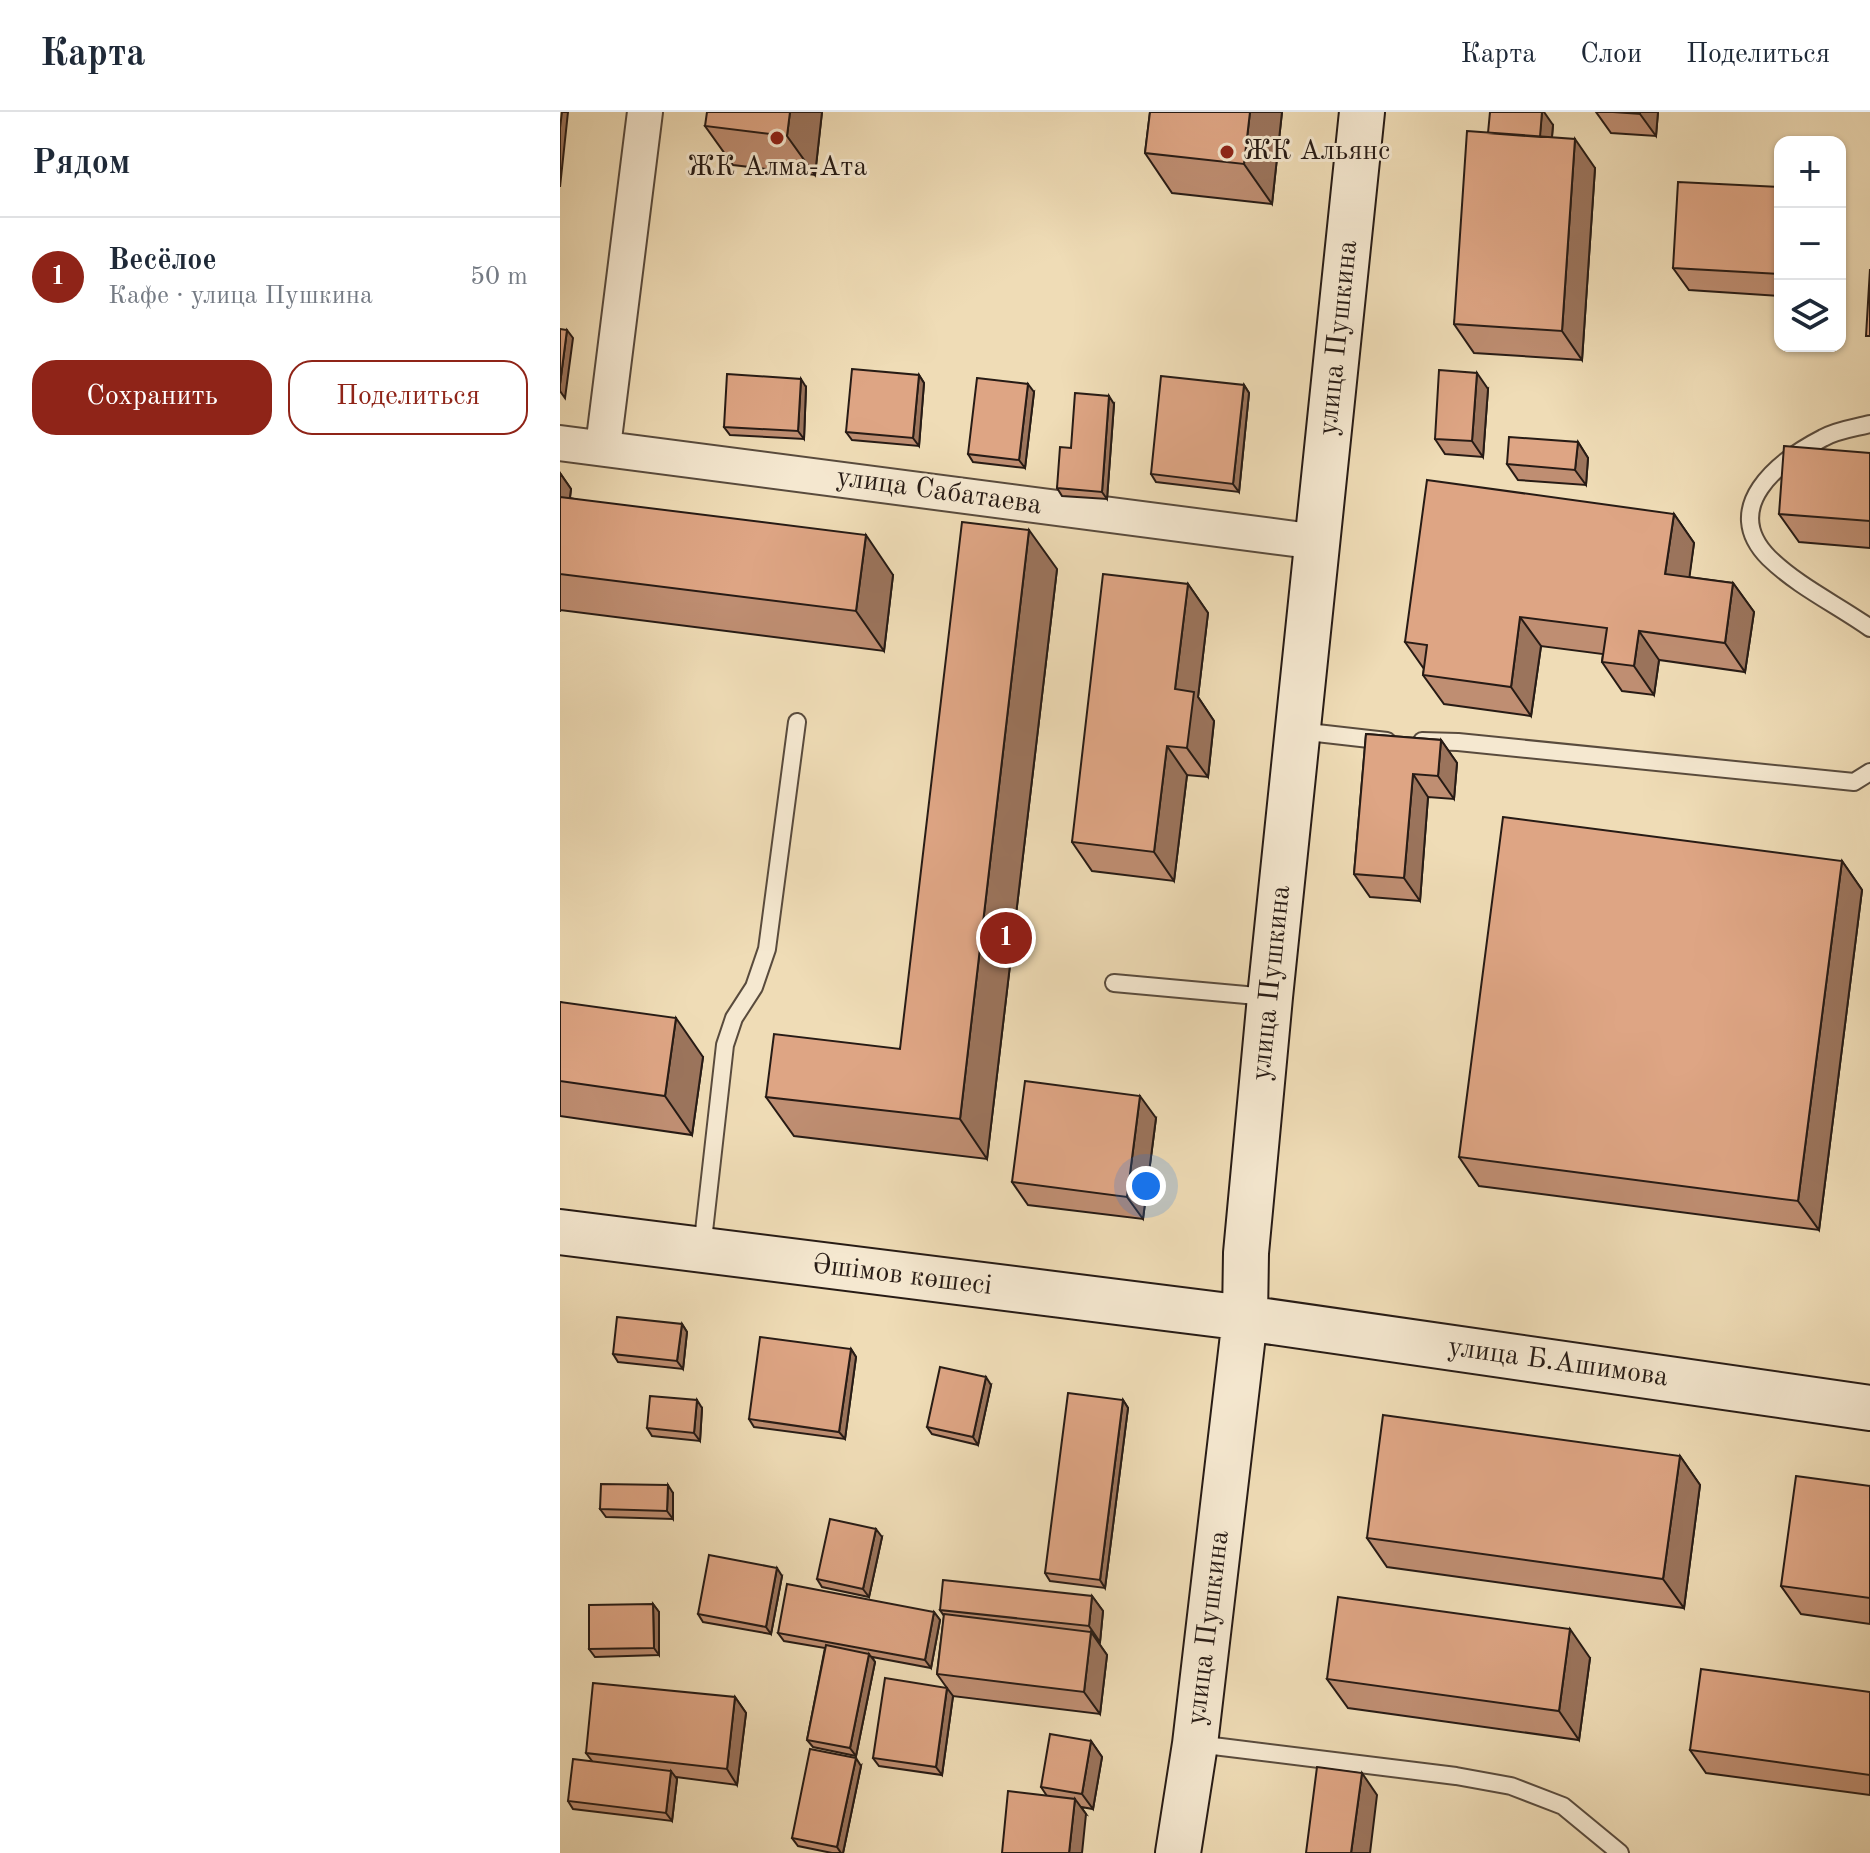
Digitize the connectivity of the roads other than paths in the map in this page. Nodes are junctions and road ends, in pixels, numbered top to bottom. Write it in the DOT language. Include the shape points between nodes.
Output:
graph roads {
  1 [pos="645,112"];
  2 [pos="1362,112"];
  3 [pos="1870,424"];
  4 [pos="560,443"];
  5 [pos="603,447"];
  6 [pos="1318,542"];
  7 [pos="1870,628"];
  8 [pos="797,722"];
  9 [pos="1297,730"];
  10 [pos="1870,772"];
  11 [pos="1114,983"];
  12 [pos="1270,997"];
  13 [pos="560,1232"];
  14 [pos="702,1251"];
  15 [pos="1245,1318"];
  16 [pos="1870,1408"];
  17 [pos="1195,1744"];
  18 [pos="1178,1853"];
  19 [pos="1620,1853"];
  1 -- 5 [label="street"];
  2 -- 6 [label="street, улица Пушкина"];
  3 -- 7 [label="lane" via="1824,436 1775,470 1751,501 1749,529 1767,556 1802,586"];
  4 -- 5 [label="street, улица Сабатаева"];
  5 -- 6 [label="street, улица Сабатаева"];
  6 -- 9 [label="street, улица Пушкина"];
  8 -- 14 [label="lane" via="767,949 725,1045"];
  9 -- 10 [label="lane" via="1370,741 1458,742 1854,782"];
  9 -- 12 [label="street, улица Пушкина"];
  11 -- 12 [label="lane"];
  12 -- 15 [label="street, улица Пушкина" via="1246,1253"];
  13 -- 14 [label="street, Әшімов көшесі"];
  14 -- 15 [label="street, Әшімов көшесі"];
  15 -- 16 [label="street, улица Б.Ашимова"];
  15 -- 17 [label="street, улица Пушкина"];
  17 -- 18 [label="street, улица Пушкина"];
  17 -- 19 [label="lane" via="1511,1786 1563,1806"];
}
